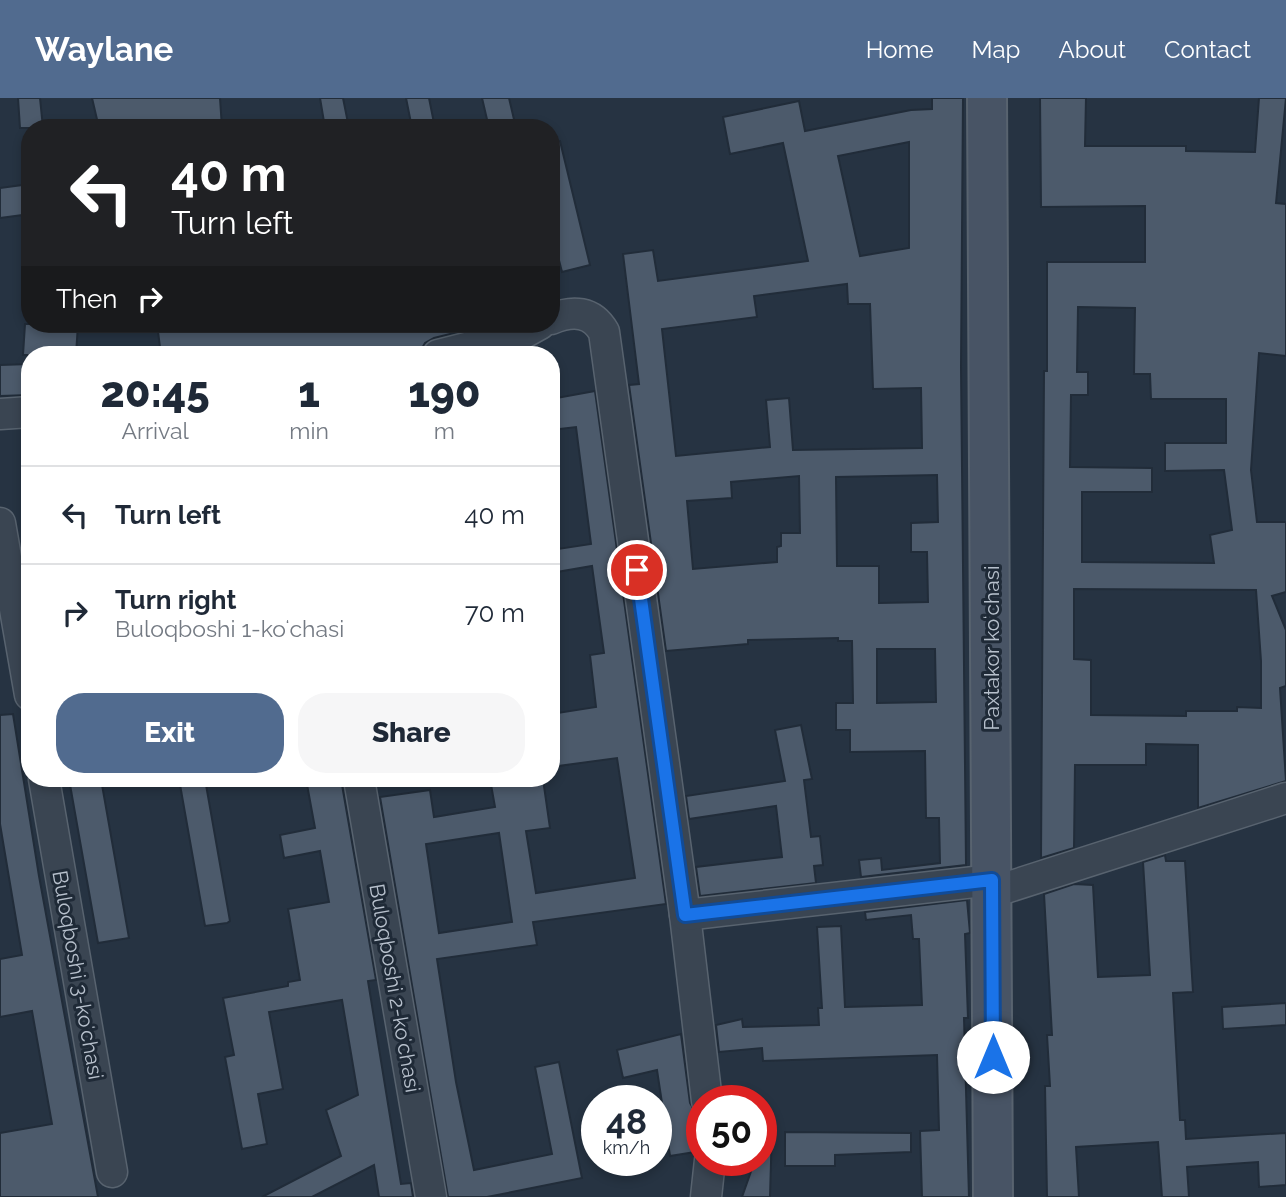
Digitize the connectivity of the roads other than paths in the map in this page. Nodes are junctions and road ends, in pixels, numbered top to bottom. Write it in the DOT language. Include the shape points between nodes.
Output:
graph roads {
  1 [pos="987,98"];
  2 [pos="560,317"];
  3 [pos="524,333"];
  4 [pos="474,346"];
  5 [pos="21,413"];
  6 [pos="0,414"];
  7 [pos="0,523"];
  8 [pos="21,643"];
  9 [pos="45,787"];
  10 [pos="360,787"];
  11 [pos="1286,798"];
  12 [pos="993,886"];
  13 [pos="685,915"];
  14 [pos="705,1085"];
  15 [pos="112,1172"];
  16 [pos="708,1176"];
  17 [pos="431,1197"];
  18 [pos="706,1197"];
  19 [pos="993,1197"];
  1 -- 12 [label="main road, Paxtakor koʻchasi"];
  2 -- 13 [label="street" via="584,313 596,318 604,332"];
  3 -- 4 [label="street"];
  5 -- 6 [label="street"];
  7 -- 8 [label="street"];
  9 -- 15 [label="street, Buloqboshi 3-koʻchasi"];
  10 -- 17 [label="street, Buloqboshi 2-koʻchasi"];
  11 -- 12 [label="street"];
  12 -- 13 [label="street"];
  12 -- 19 [label="main road, Paxtakor koʻchasi"];
  13 -- 14 [label="street"];
  16 -- 18 [label="street"];
}
